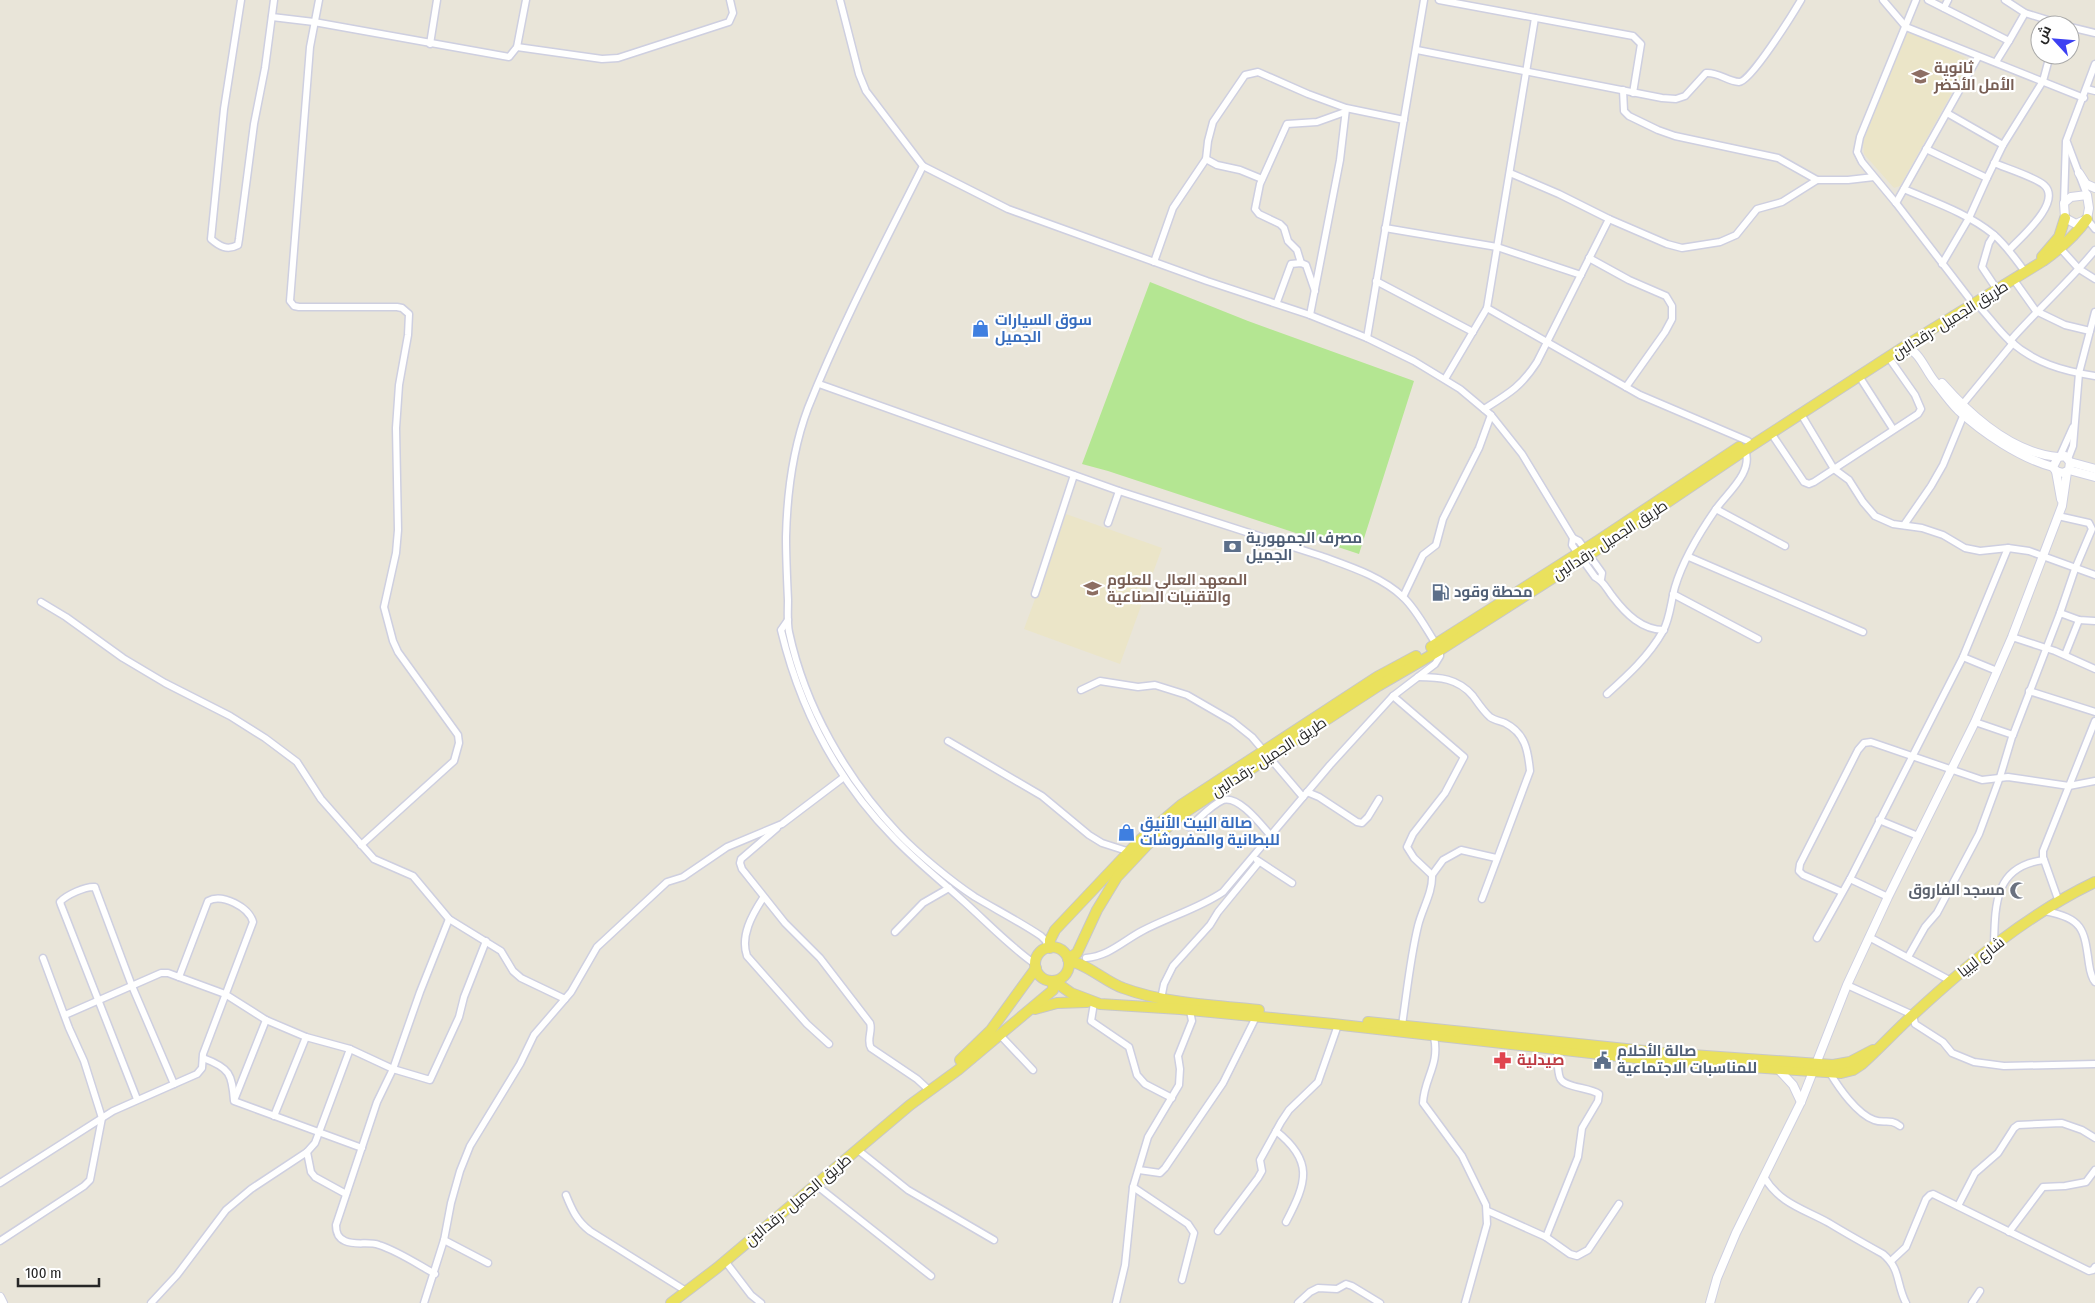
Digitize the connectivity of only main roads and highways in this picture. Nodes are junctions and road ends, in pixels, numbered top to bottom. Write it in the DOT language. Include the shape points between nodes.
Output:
graph roads {
  1 [pos="2090,214"];
  2 [pos="2066,218"];
  3 [pos="1972,300"];
  4 [pos="1908,342"];
  5 [pos="1747,445"];
  6 [pos="1265,754"];
  7 [pos="2095,882"];
  8 [pos="1087,933"];
  9 [pos="1049,948"];
  10 [pos="1068,960"];
  11 [pos="1036,966"];
  12 [pos="1097,975"];
  13 [pos="1054,981"];
  14 [pos="1097,1004"];
  15 [pos="1183,1007"];
  16 [pos="1032,1010"];
  17 [pos="1879,1048"];
  18 [pos="1814,1068"];
  19 [pos="927,1091"];
  20 [pos="670,1303"];
  1 -- 3 [label="main road, طريق الجميل -رقدالين" via="2078,232 2060,249 2014,280"];
  2 -- 3 [label="main road, طريق الجميل -رقدالين" via="2061,232 2040,259"];
  3 -- 4 [label="main road, طريق الجميل -رقدالين"];
  4 -- 5 [label="main road, طريق الجميل -رقدالين"];
  4 -- 5 [label="main road, طريق الجميل -رقدالين" via="1889,358"];
  5 -- 6 [label="main road, طريق الجميل -رقدالين" via="1438,647 1377,677"];
  6 -- 8 [label="main road, طريق الجميل -رقدالين" via="1184,813 1148,844 1117,877"];
  6 -- 9 [label="main road, طريق الجميل -رقدالين" via="1181,806 1130,852 1053,933"];
  7 -- 17 [label="main road, شارع ليبيا" via="2074,892 1994,945 1913,1014"];
  8 -- 10 [label="main road, طريق الجميل -رقدالين" via="1077,953"];
  8 -- 12 [label="main road" via="1086,958"];
  9 -- 10 [label="main road" via="1061,950"];
  9 -- 11 [label="main road" via="1039,954"];
  10 -- 12 [label="main road"];
  10 -- 13 [label="main road" via="1065,974"];
  11 -- 13 [label="main road" via="1044,979"];
  11 -- 19 [label="main road" via="991,1030"];
  12 -- 15 [label="main road" via="1122,988"];
  13 -- 14 [label="main road"];
  13 -- 16 [label="main road" via="1051,993"];
  14 -- 15 [label="main road"];
  14 -- 16 [label="main road" via="1057,1003"];
  15 -- 18 [label="main road" via="1402,1025"];
  15 -- 18 [label="main road" via="1662,1061 1779,1070"];
  16 -- 19 [label="main road"];
  17 -- 18 [label="main road" via="1842,1064"];
  17 -- 18 [label="main road, شارع ليبيا" via="1853,1070 1830,1073"];
  19 -- 20 [label="main road, طريق الجميل -رقدالين"];
}
